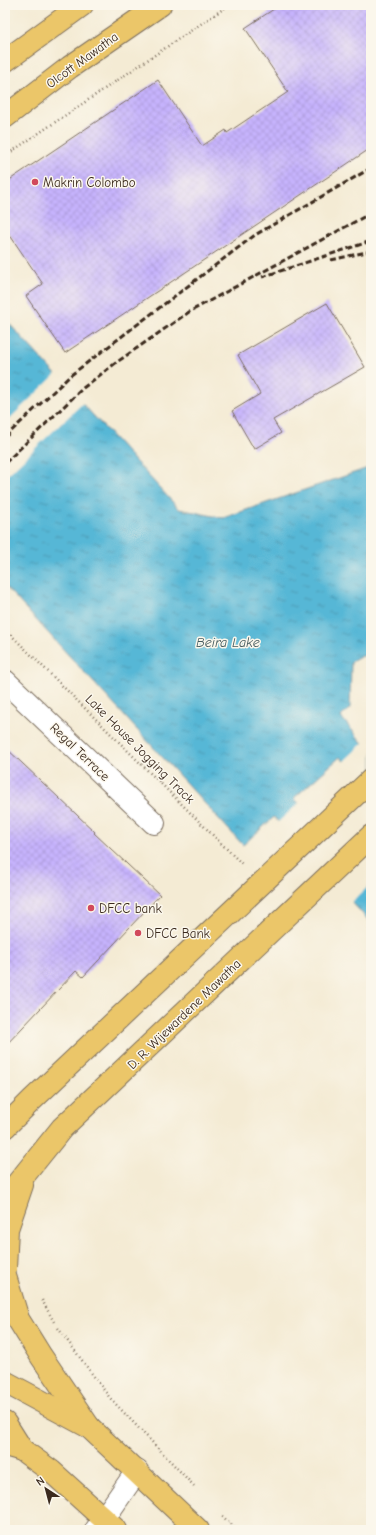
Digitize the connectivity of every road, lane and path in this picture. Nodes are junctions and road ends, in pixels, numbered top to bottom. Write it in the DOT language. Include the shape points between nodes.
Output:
graph roads {
  1 [pos="82,5"];
  2 [pos="160,5"];
  3 [pos="229,5"];
  4 [pos="5,61"];
  5 [pos="5,117"];
  6 [pos="5,156"];
  7 [pos="5,629"];
  8 [pos="5,681"];
  9 [pos="371,780"];
  10 [pos="154,823"];
  11 [pos="371,836"];
  12 [pos="265,881"];
  13 [pos="5,1127"];
  14 [pos="28,1171"];
  15 [pos="5,1199"];
  16 [pos="5,1269"];
  17 [pos="5,1276"];
  18 [pos="39,1295"];
  19 [pos="5,1382"];
  20 [pos="5,1423"];
  21 [pos="89,1427"];
  22 [pos="13,1447"];
  23 [pos="137,1471"];
  24 [pos="196,1489"];
  25 [pos="218,1511"];
  26 [pos="106,1526"];
  27 [pos="198,1530"];
  28 [pos="238,1530"];
  1 -- 4 [label="main road"];
  2 -- 5 [label="main road, Olcott Mawatha" via="70,67"];
  3 -- 6 [label="path"];
  7 -- 12 [label="path, Lake House Jogging Track"];
  8 -- 10 [label="street, Regal Terrace"];
  9 -- 12 [label="main road"];
  11 -- 14 [label="main road, D. R. Wijewardene Mawatha" via="62,1128"];
  12 -- 13 [label="main road"];
  14 -- 15 [label="main road, D. R. Wijewardene Mawatha"];
  14 -- 16 [label="main road" via="7,1229"];
  17 -- 21 [label="main road" via="18,1319"];
  18 -- 24 [label="path" via="56,1325 110,1398"];
  19 -- 21 [label="main road"];
  20 -- 22 [label="main road"];
  21 -- 23 [label="main road"];
  22 -- 26 [label="main road" via="51,1471"];
  23 -- 26 [label="street"];
  23 -- 27 [label="main road"];
  25 -- 28 [label="path"];
}
